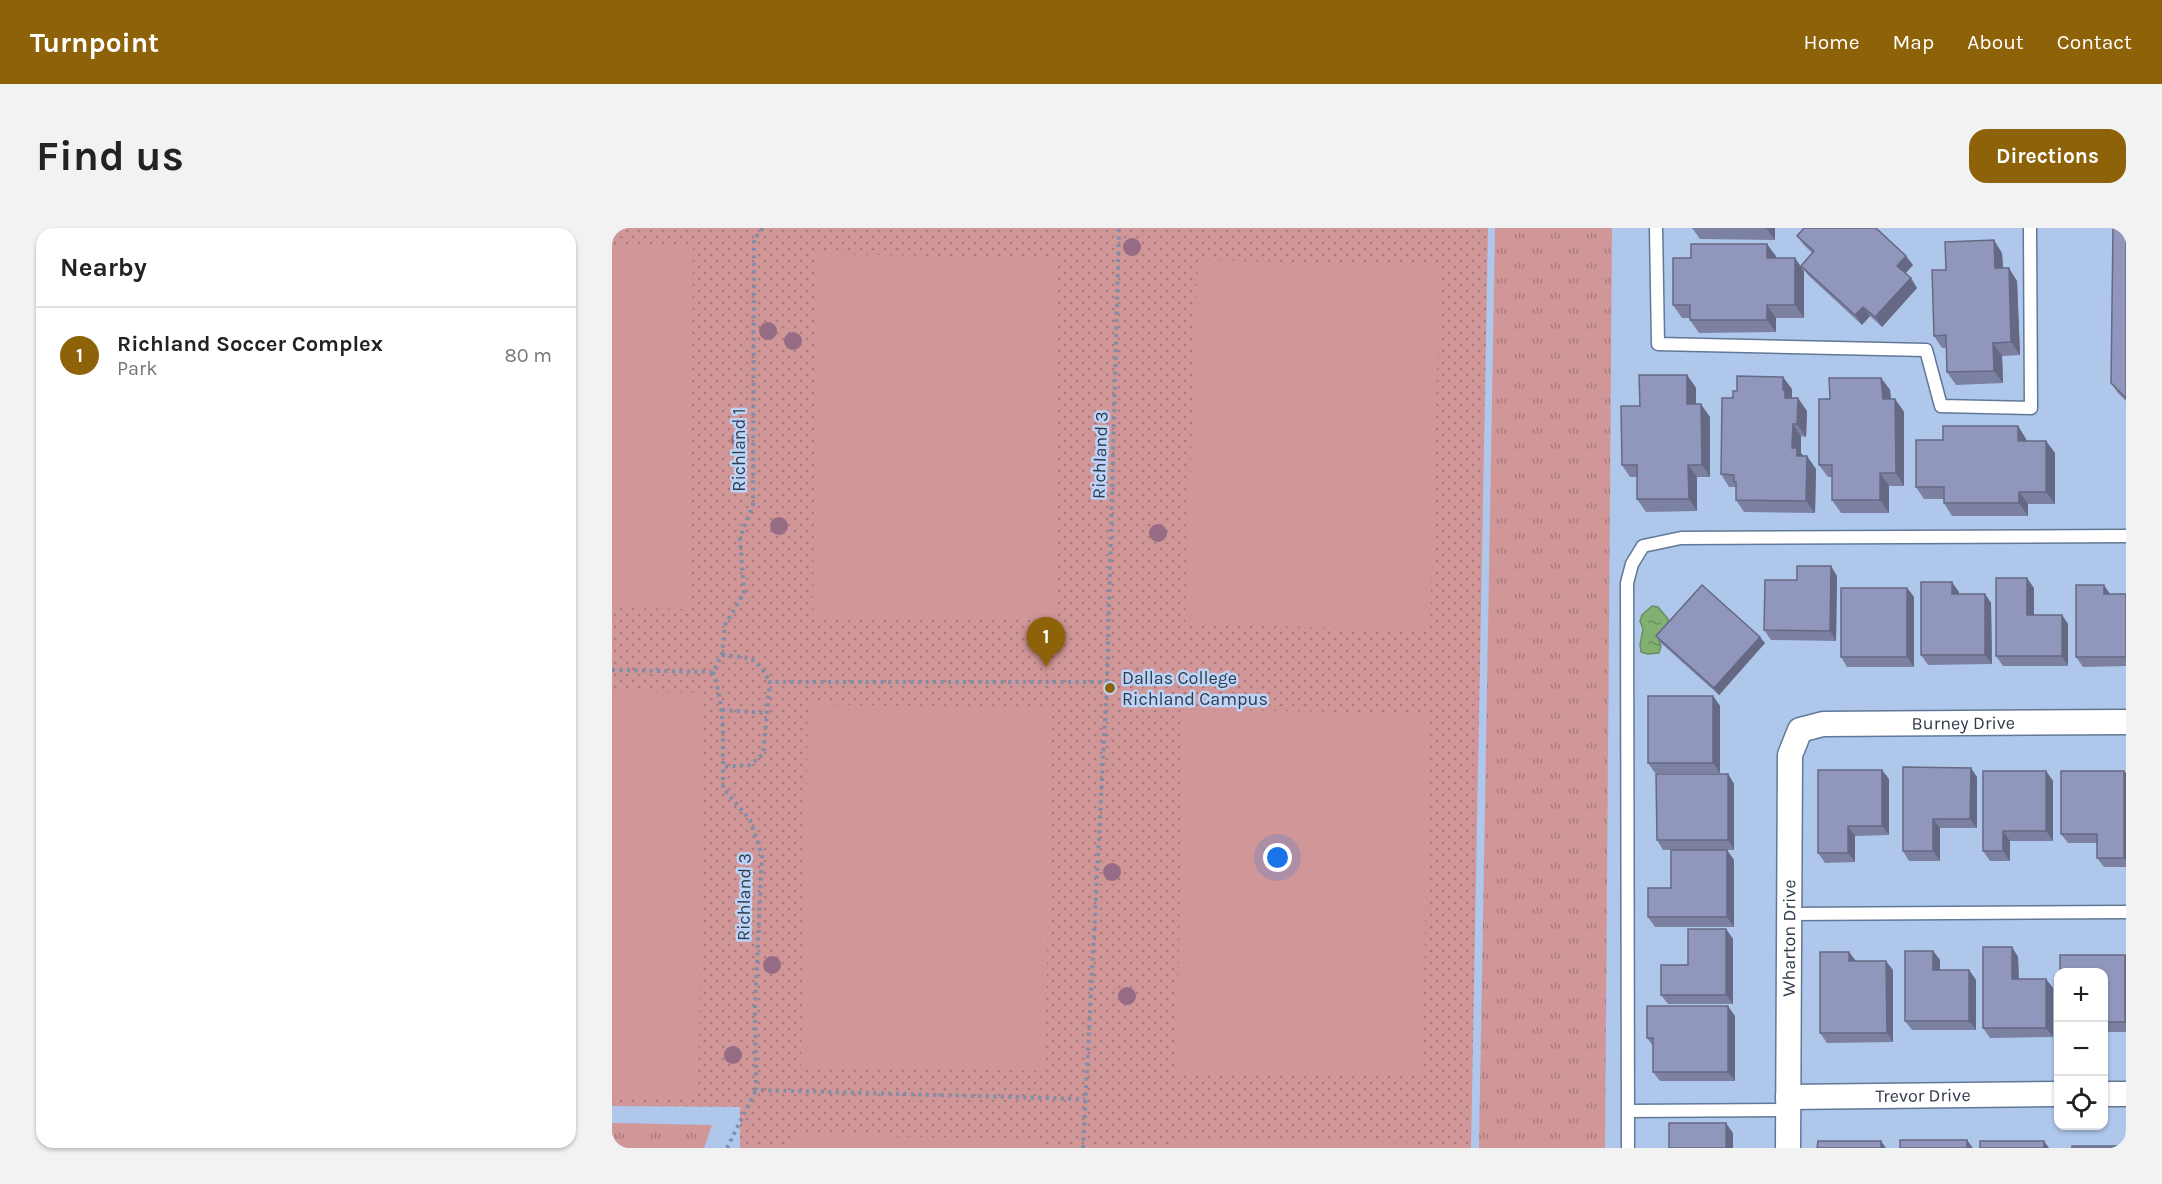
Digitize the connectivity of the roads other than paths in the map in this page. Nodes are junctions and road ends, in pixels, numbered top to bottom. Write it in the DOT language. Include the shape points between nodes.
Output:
graph roads {
  1 [pos="1656,228"];
  2 [pos="2030,228"];
  3 [pos="2126,536"];
  4 [pos="2126,722"];
  5 [pos="1800,730"];
  6 [pos="2126,912"];
  7 [pos="1789,914"];
  8 [pos="2054,1094"];
  9 [pos="2108,1094"];
  10 [pos="2126,1094"];
  11 [pos="1788,1104"];
  12 [pos="1628,1111"];
  13 [pos="1628,1148"];
  14 [pos="1788,1148"];
  1 -- 2 [label="lane" via="1658,344 1926,350 1941,406 2031,408"];
  3 -- 12 [label="lane" via="1681,538 1643,546 1627,583"];
  4 -- 5 [label="street, Burney Drive" via="1823,724"];
  5 -- 7 [label="street, Wharton Drive" via="1790,755"];
  6 -- 7 [label="lane"];
  7 -- 11 [label="street, Wharton Drive"];
  8 -- 11 [label="street, Trevor Drive"];
  9 -- 10 [label="street"];
  11 -- 12 [label="lane"];
  11 -- 14 [label="street, Wharton Drive"];
  12 -- 13 [label="lane"];
}
